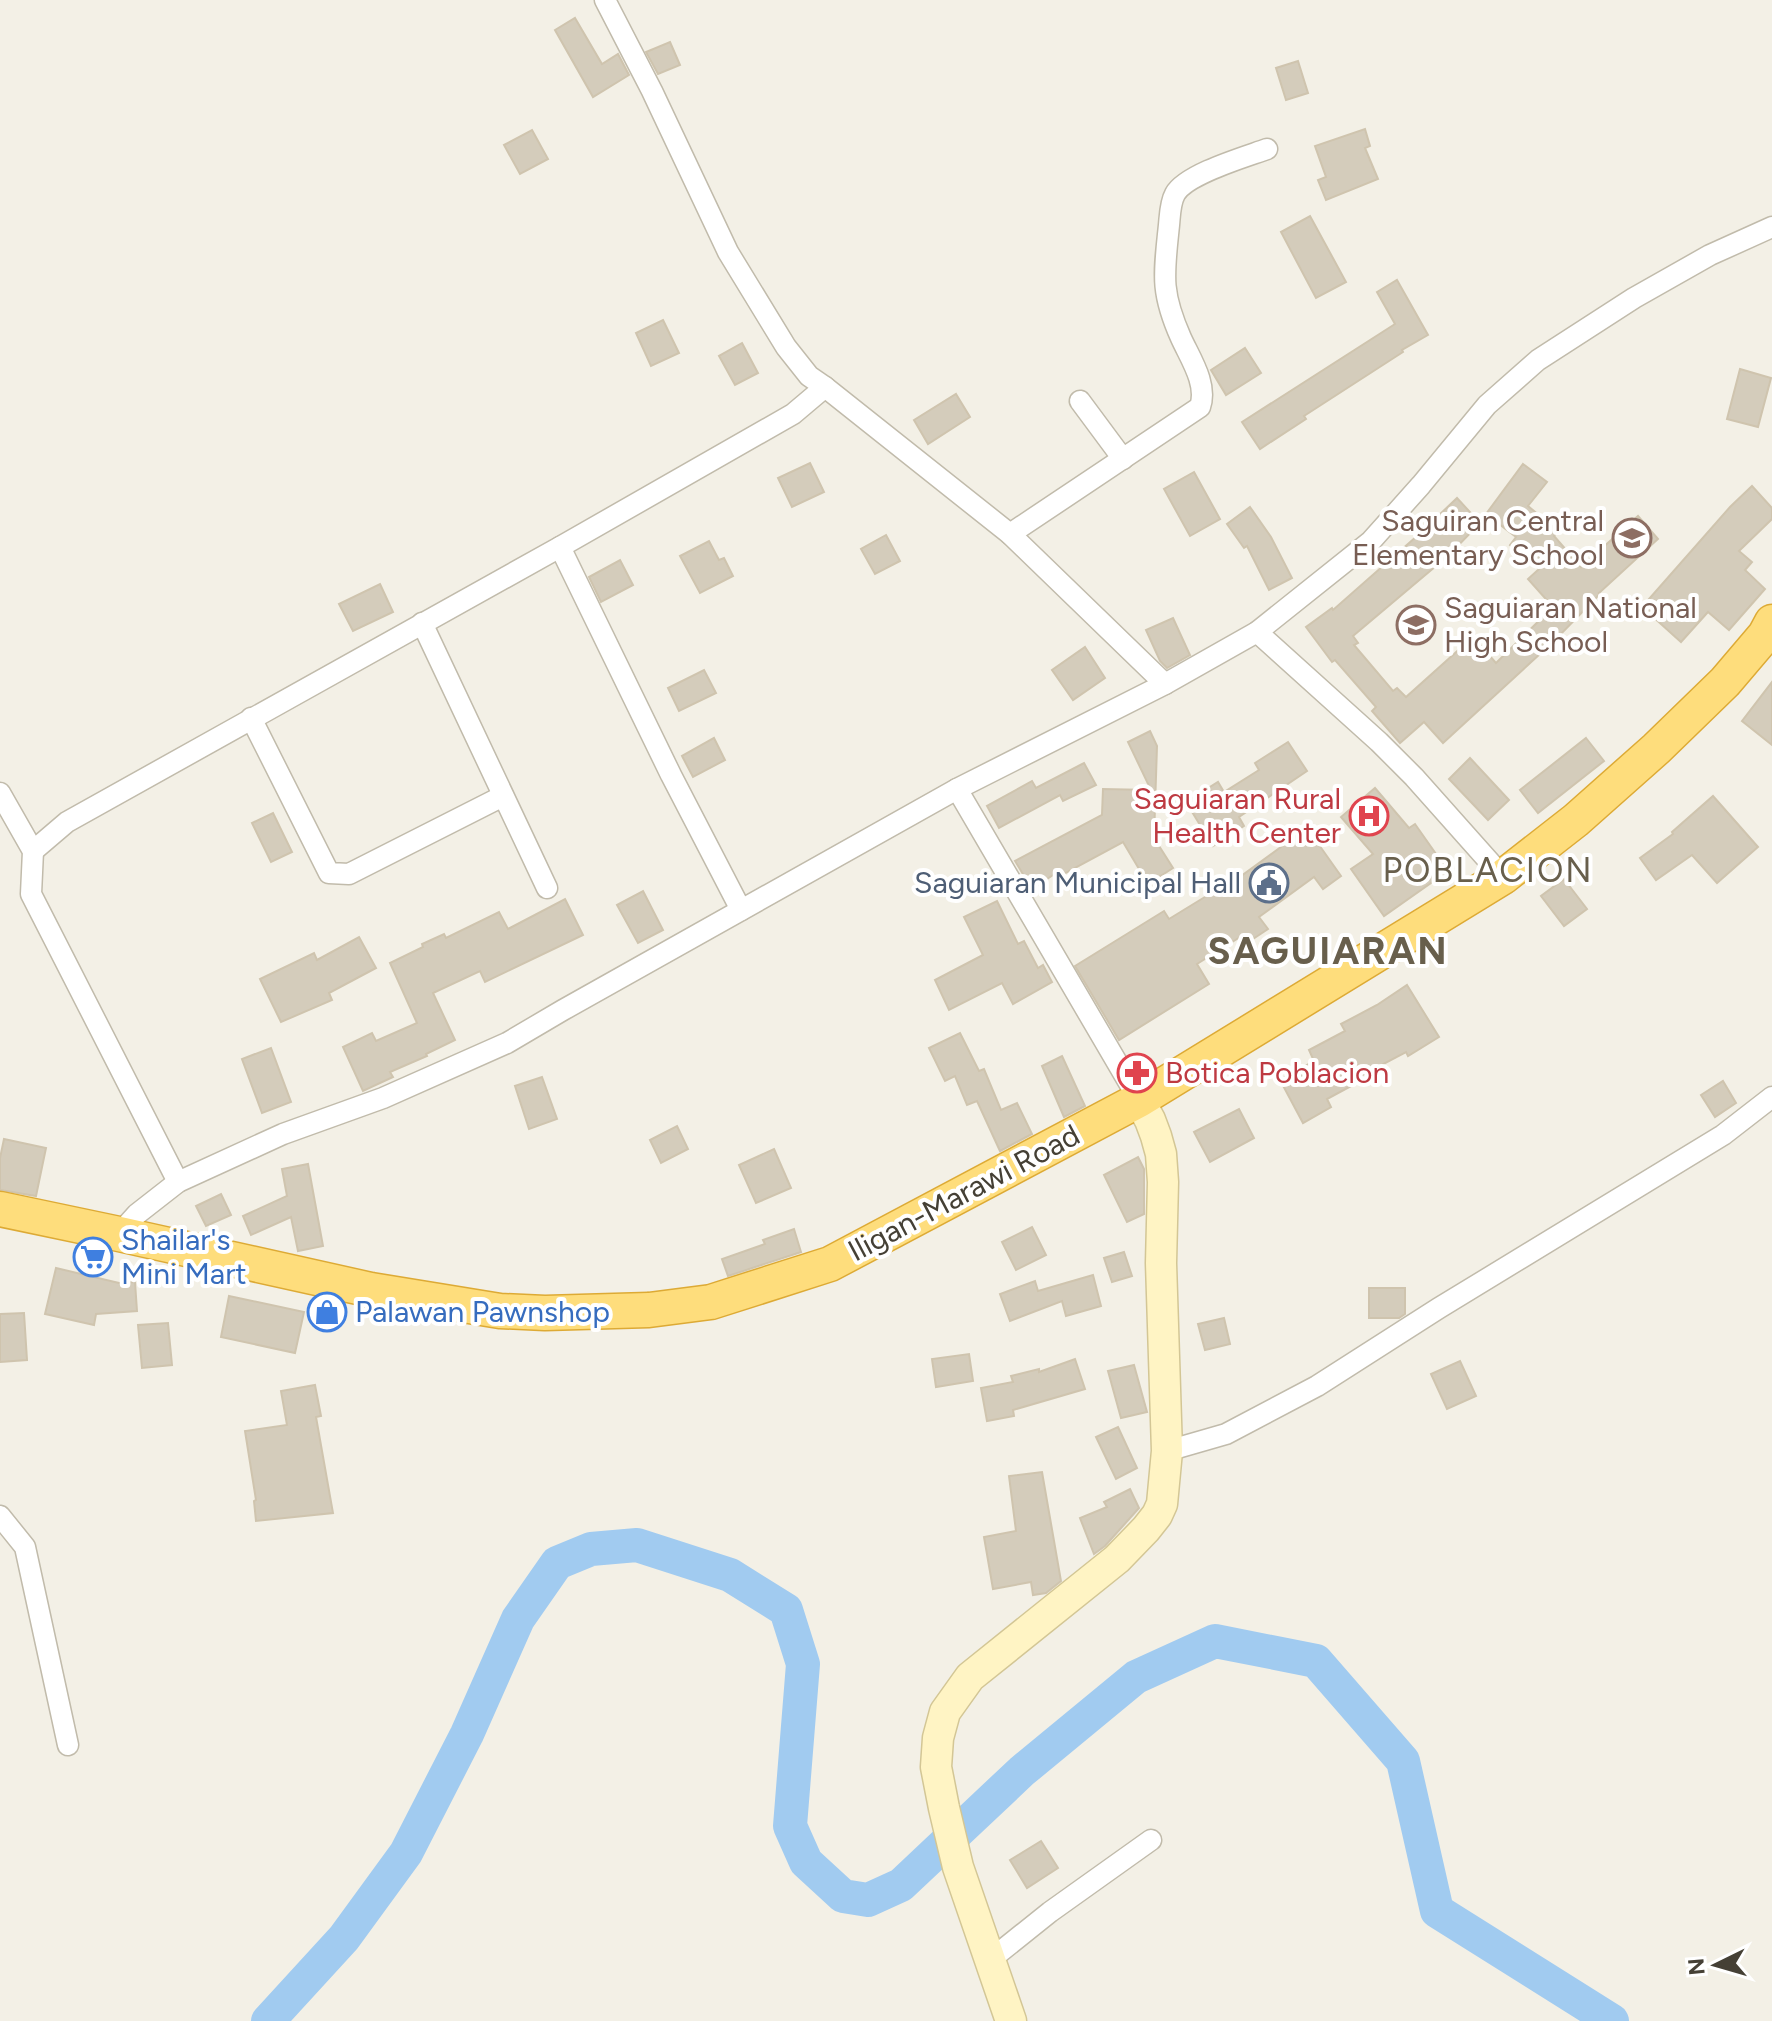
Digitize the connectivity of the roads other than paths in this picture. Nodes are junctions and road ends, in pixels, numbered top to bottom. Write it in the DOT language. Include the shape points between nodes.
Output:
graph roads {
  1 [pos="605,0"];
  2 [pos="1267,149"];
  3 [pos="1772,227"];
  4 [pos="825,387"];
  5 [pos="1080,401"];
  6 [pos="1123,459"];
  7 [pos="1010,534"];
  8 [pos="560,547"];
  9 [pos="1772,622"];
  10 [pos="422,623"];
  11 [pos="1257,632"];
  12 [pos="1165,684"];
  13 [pos="251,718"];
  14 [pos="957,789"];
  15 [pos="0,793"];
  16 [pos="503,796"];
  17 [pos="33,851"];
  18 [pos="1503,877"];
  19 [pos="547,888"];
  20 [pos="741,910"];
  21 [pos="1772,1097"];
  22 [pos="1139,1100"];
  23 [pos="178,1182"];
  24 [pos="0,1209"];
  25 [pos="119,1234"];
  26 [pos="1167,1451"];
  27 [pos="0,1516"];
  28 [pos="68,1745"];
  29 [pos="1151,1840"];
  30 [pos="990,1960"];
  31 [pos="1011,2021"];
  1 -- 4 [label="street" via="728,252 786,347"];
  2 -- 6 [label="street" via="1199,175 1175,194 1165,297 1201,381 1203,399 1200,407"];
  3 -- 11 [label="street" via="1647,290 1538,360 1487,405 1371,541"];
  4 -- 7 [label="street"];
  4 -- 8 [label="street" via="793,414"];
  5 -- 6 [label="street"];
  6 -- 7 [label="street"];
  7 -- 12 [label="street"];
  8 -- 10 [label="street"];
  8 -- 20 [label="street"];
  9 -- 18 [label="highway, Iligan-Marawi Road" via="1725,682 1656,749"];
  10 -- 13 [label="street"];
  10 -- 16 [label="street"];
  11 -- 12 [label="street"];
  11 -- 18 [label="street" via="1406,768"];
  12 -- 14 [label="street"];
  13 -- 16 [label="street" via="329,873 349,874"];
  13 -- 17 [label="street" via="67,822"];
  14 -- 20 [label="street"];
  14 -- 22 [label="street"];
  15 -- 17 [label="street"];
  16 -- 19 [label="street"];
  17 -- 23 [label="street" via="31,894"];
  18 -- 22 [label="highway, Iligan-Marawi Road"];
  20 -- 23 [label="street" via="507,1043"];
  21 -- 26 [label="street" via="1723,1135 1317,1386 1226,1434"];
  22 -- 25 [label="highway, Iligan-Marawi Road" via="830,1264 711,1302 649,1310 500,1311 371,1290"];
  22 -- 26 [label="main road" via="1161,1154"];
  23 -- 25 [label="street"];
  24 -- 25 [label="highway, Iligan-Marawi Road"];
  26 -- 30 [label="main road" via="1162,1504 1146,1529 1117,1559 970,1677 945,1712 936,1767 958,1867"];
  27 -- 28 [label="street" via="25,1547"];
  29 -- 30 [label="street"];
  30 -- 31 [label="main road"];
}
